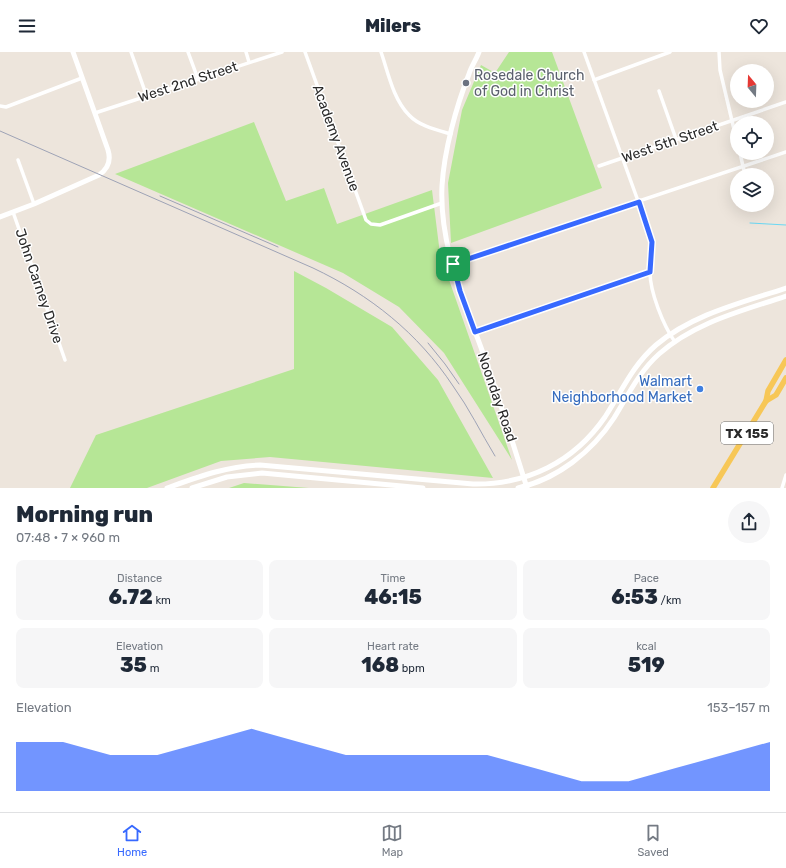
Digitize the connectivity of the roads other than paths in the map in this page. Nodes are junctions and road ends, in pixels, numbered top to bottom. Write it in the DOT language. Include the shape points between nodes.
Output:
graph roads {
  1 [pos="72,52"];
  2 [pos="131,52"];
  3 [pos="188,52"];
  4 [pos="246,52"];
  5 [pos="282,52"];
  6 [pos="305,52"];
  7 [pos="381,52"];
  8 [pos="479,52"];
  9 [pos="584,52"];
  10 [pos="670,52"];
  11 [pos="719,52"];
  12 [pos="249,62"];
  13 [pos="82,78"];
  14 [pos="198,79"];
  15 [pos="594,80"];
  16 [pos="659,91"];
  17 [pos="146,96"];
  18 [pos="786,102"];
  19 [pos="0,106"];
  20 [pos="95,113"];
  21 [pos="731,116"];
  22 [pos="746,116"];
  23 [pos="730,122"];
  24 [pos="451,134"];
  25 [pos="676,139"];
  26 [pos="786,152"];
  27 [pos="622,158"];
  28 [pos="18,160"];
  29 [pos="742,160"];
  30 [pos="599,166"];
  31 [pos="743,166"];
  32 [pos="639,202"];
  33 [pos="442,203"];
  34 [pos="34,204"];
  35 [pos="13,212"];
  36 [pos="0,217"];
  37 [pos="453,264"];
  38 [pos="650,272"];
  39 [pos="786,288"];
  40 [pos="786,296"];
  41 [pos="758,298"];
  42 [pos="742,303"];
  43 [pos="760,305"];
  44 [pos="733,306"];
  45 [pos="745,310"];
  46 [pos="708,314"];
  47 [pos="736,314"];
  48 [pos="711,322"];
  49 [pos="475,332"];
  50 [pos="670,335"];
  51 [pos="675,342"];
  52 [pos="65,360"];
  53 [pos="786,360"];
  54 [pos="786,378"];
  55 [pos="766,401"];
  56 [pos="607,412"];
  57 [pos="615,416"];
  58 [pos="216,471"];
  59 [pos="786,475"];
  60 [pos="524,478"];
  61 [pos="218,479"];
  62 [pos="527,487"];
  63 [pos="168,488"];
  64 [pos="192,488"];
  65 [pos="423,488"];
  66 [pos="518,488"];
  67 [pos="713,488"];
  68 [pos="782,488"];
  1 -- 13 [label="main road"];
  2 -- 17 [label="street"];
  3 -- 14 [label="street"];
  4 -- 12 [label="street"];
  5 -- 12 [label="street, West 2nd Street"];
  6 -- 33 [label="street, Academy Avenue" via="364,217 369,223 390,223"];
  7 -- 24 [label="street" via="397,97 409,115 431,128"];
  8 -- 24 [label="main road, Noonday Road" via="463,90"];
  9 -- 15 [label="street"];
  10 -- 15 [label="street"];
  11 -- 21 [label="street" via="720,70"];
  12 -- 14 [label="street, West 2nd Street"];
  13 -- 19 [label="street" via="6,107"];
  13 -- 20 [label="main road"];
  14 -- 17 [label="street, West 2nd Street"];
  15 -- 27 [label="street"];
  16 -- 25 [label="street"];
  17 -- 20 [label="street, West 2nd Street"];
  18 -- 22 [label="street, West 5th Street"];
  20 -- 34 [label="main road" via="109,153 105,170"];
  23 -- 25 [label="street, West 5th Street"];
  24 -- 33 [label="main road, Noonday Road" via="444,168"];
  25 -- 27 [label="street, West 5th Street"];
  26 -- 31 [label="street"];
  27 -- 30 [label="street, West 5th Street"];
  27 -- 32 [label="street"];
  28 -- 34 [label="street"];
  29 -- 31 [label="street"];
  31 -- 32 [label="street"];
  32 -- 37 [label="street"];
  32 -- 38 [label="street" via="652,242"];
  33 -- 37 [label="main road, Noonday Road" via="447,245"];
  34 -- 35 [label="main road"];
  35 -- 36 [label="main road"];
  35 -- 52 [label="street, John Carney Drive"];
  37 -- 49 [label="main road, Noonday Road"];
  38 -- 49 [label="street"];
  38 -- 50 [label="street" via="652,288"];
  39 -- 41 [label="main road"];
  40 -- 43 [label="main road"];
  41 -- 42 [label="main road"];
  41 -- 43 [label="main road"];
  42 -- 44 [label="main road"];
  42 -- 45 [label="main road"];
  43 -- 45 [label="main road"];
  44 -- 46 [label="main road"];
  44 -- 47 [label="main road"];
  45 -- 47 [label="main road"];
  46 -- 48 [label="main road"];
  46 -- 50 [label="main road"];
  47 -- 48 [label="main road"];
  48 -- 51 [label="main road"];
  49 -- 60 [label="main road, Noonday Road"];
  50 -- 51 [label="street"];
  50 -- 56 [label="main road" via="650,351 632,371"];
  51 -- 57 [label="main road" via="640,374"];
  53 -- 55 [label="main road, TX 155" via="768,391"];
  54 -- 55 [label="main road, TX 155" via="776,395"];
  55 -- 67 [label="main road, TX 155"];
  56 -- 57 [label="main road"];
  56 -- 60 [label="main road" via="592,433 572,452"];
  57 -- 62 [label="main road" via="598,439 574,461"];
  58 -- 60 [label="main road" via="242,466 272,465 477,484"];
  58 -- 61 [label="main road"];
  58 -- 63 [label="main road"];
  59 -- 68 [label="street"];
  60 -- 62 [label="main road, Noonday Road"];
  61 -- 64 [label="main road"];
  61 -- 65 [label="main road" via="269,473"];
  62 -- 66 [label="main road"];
}
